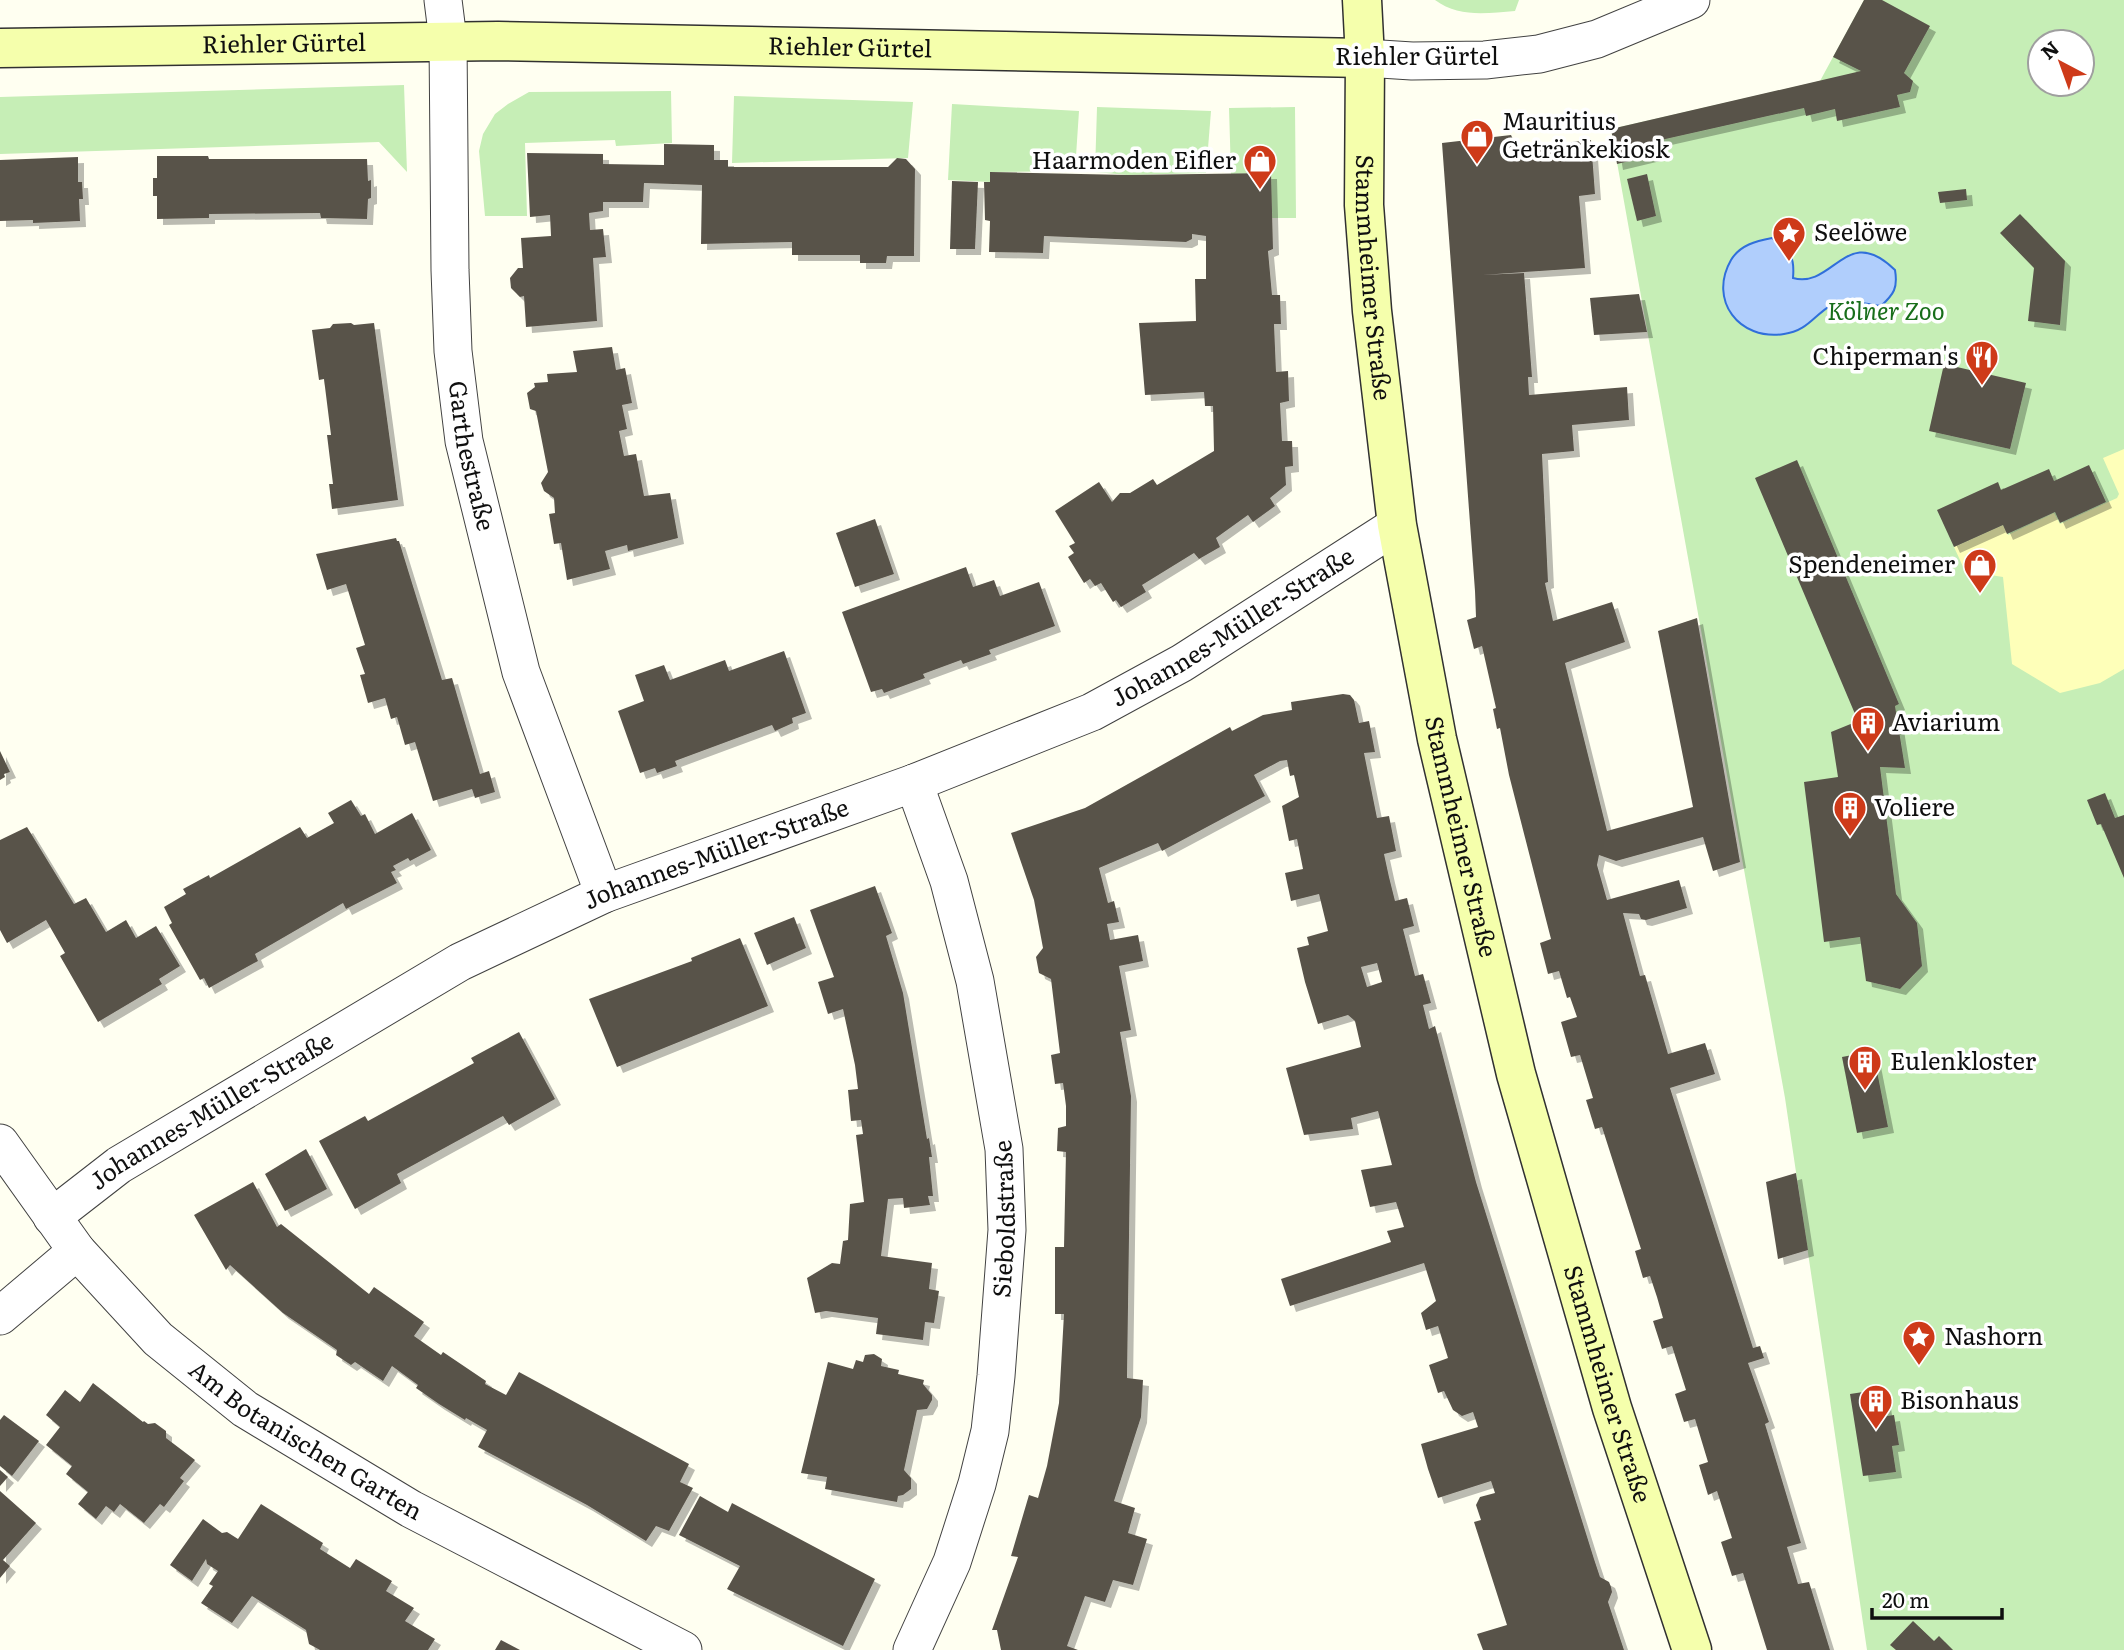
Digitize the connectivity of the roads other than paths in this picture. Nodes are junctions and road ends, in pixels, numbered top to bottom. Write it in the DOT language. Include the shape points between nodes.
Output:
graph roads {
  1 [pos="443,0"];
  2 [pos="1362,0"];
  3 [pos="1691,0"];
  4 [pos="448,40"];
  5 [pos="0,48"];
  6 [pos="1365,58"];
  7 [pos="1397,525"];
  8 [pos="914,783"];
  9 [pos="604,894"];
  10 [pos="0,1143"];
  11 [pos="51,1217"];
  12 [pos="76,1251"];
  13 [pos="0,1316"];
  14 [pos="683,1650"];
  15 [pos="912,1650"];
  16 [pos="1692,1650"];
  1 -- 4 [label="street, Garthestraße"];
  2 -- 6 [label="street, Stammheimer Straße"];
  3 -- 6 [label="street, Riehler Gürtel" via="1597,39 1539,54 1486,61"];
  4 -- 5 [label="street, Riehler Gürtel"];
  4 -- 6 [label="street, Riehler Gürtel"];
  4 -- 9 [label="street, Garthestraße" via="453,351 464,441 521,672"];
  6 -- 7 [label="street, Stammheimer Straße" via="1365,233"];
  7 -- 8 [label="street, Johannes-Müller-Straße" via="1140,687 1092,712"];
  7 -- 16 [label="street, Stammheimer Straße" via="1437,739 1516,1074 1612,1408"];
  8 -- 9 [label="street, Johannes-Müller-Straße"];
  8 -- 15 [label="street, Sieboldstraße" via="949,881 975,981 1004,1149 1007,1230 990,1431 952,1562"];
  9 -- 11 [label="street, Johannes-Müller-Straße" via="460,962 119,1165"];
  10 -- 11 [label="street, Am Botanischen Garten"];
  11 -- 12 [label="street, Am Botanischen Garten"];
  12 -- 13 [label="street"];
  12 -- 14 [label="street, Am Botanischen Garten" via="158,1339 245,1409 411,1509"];
}
